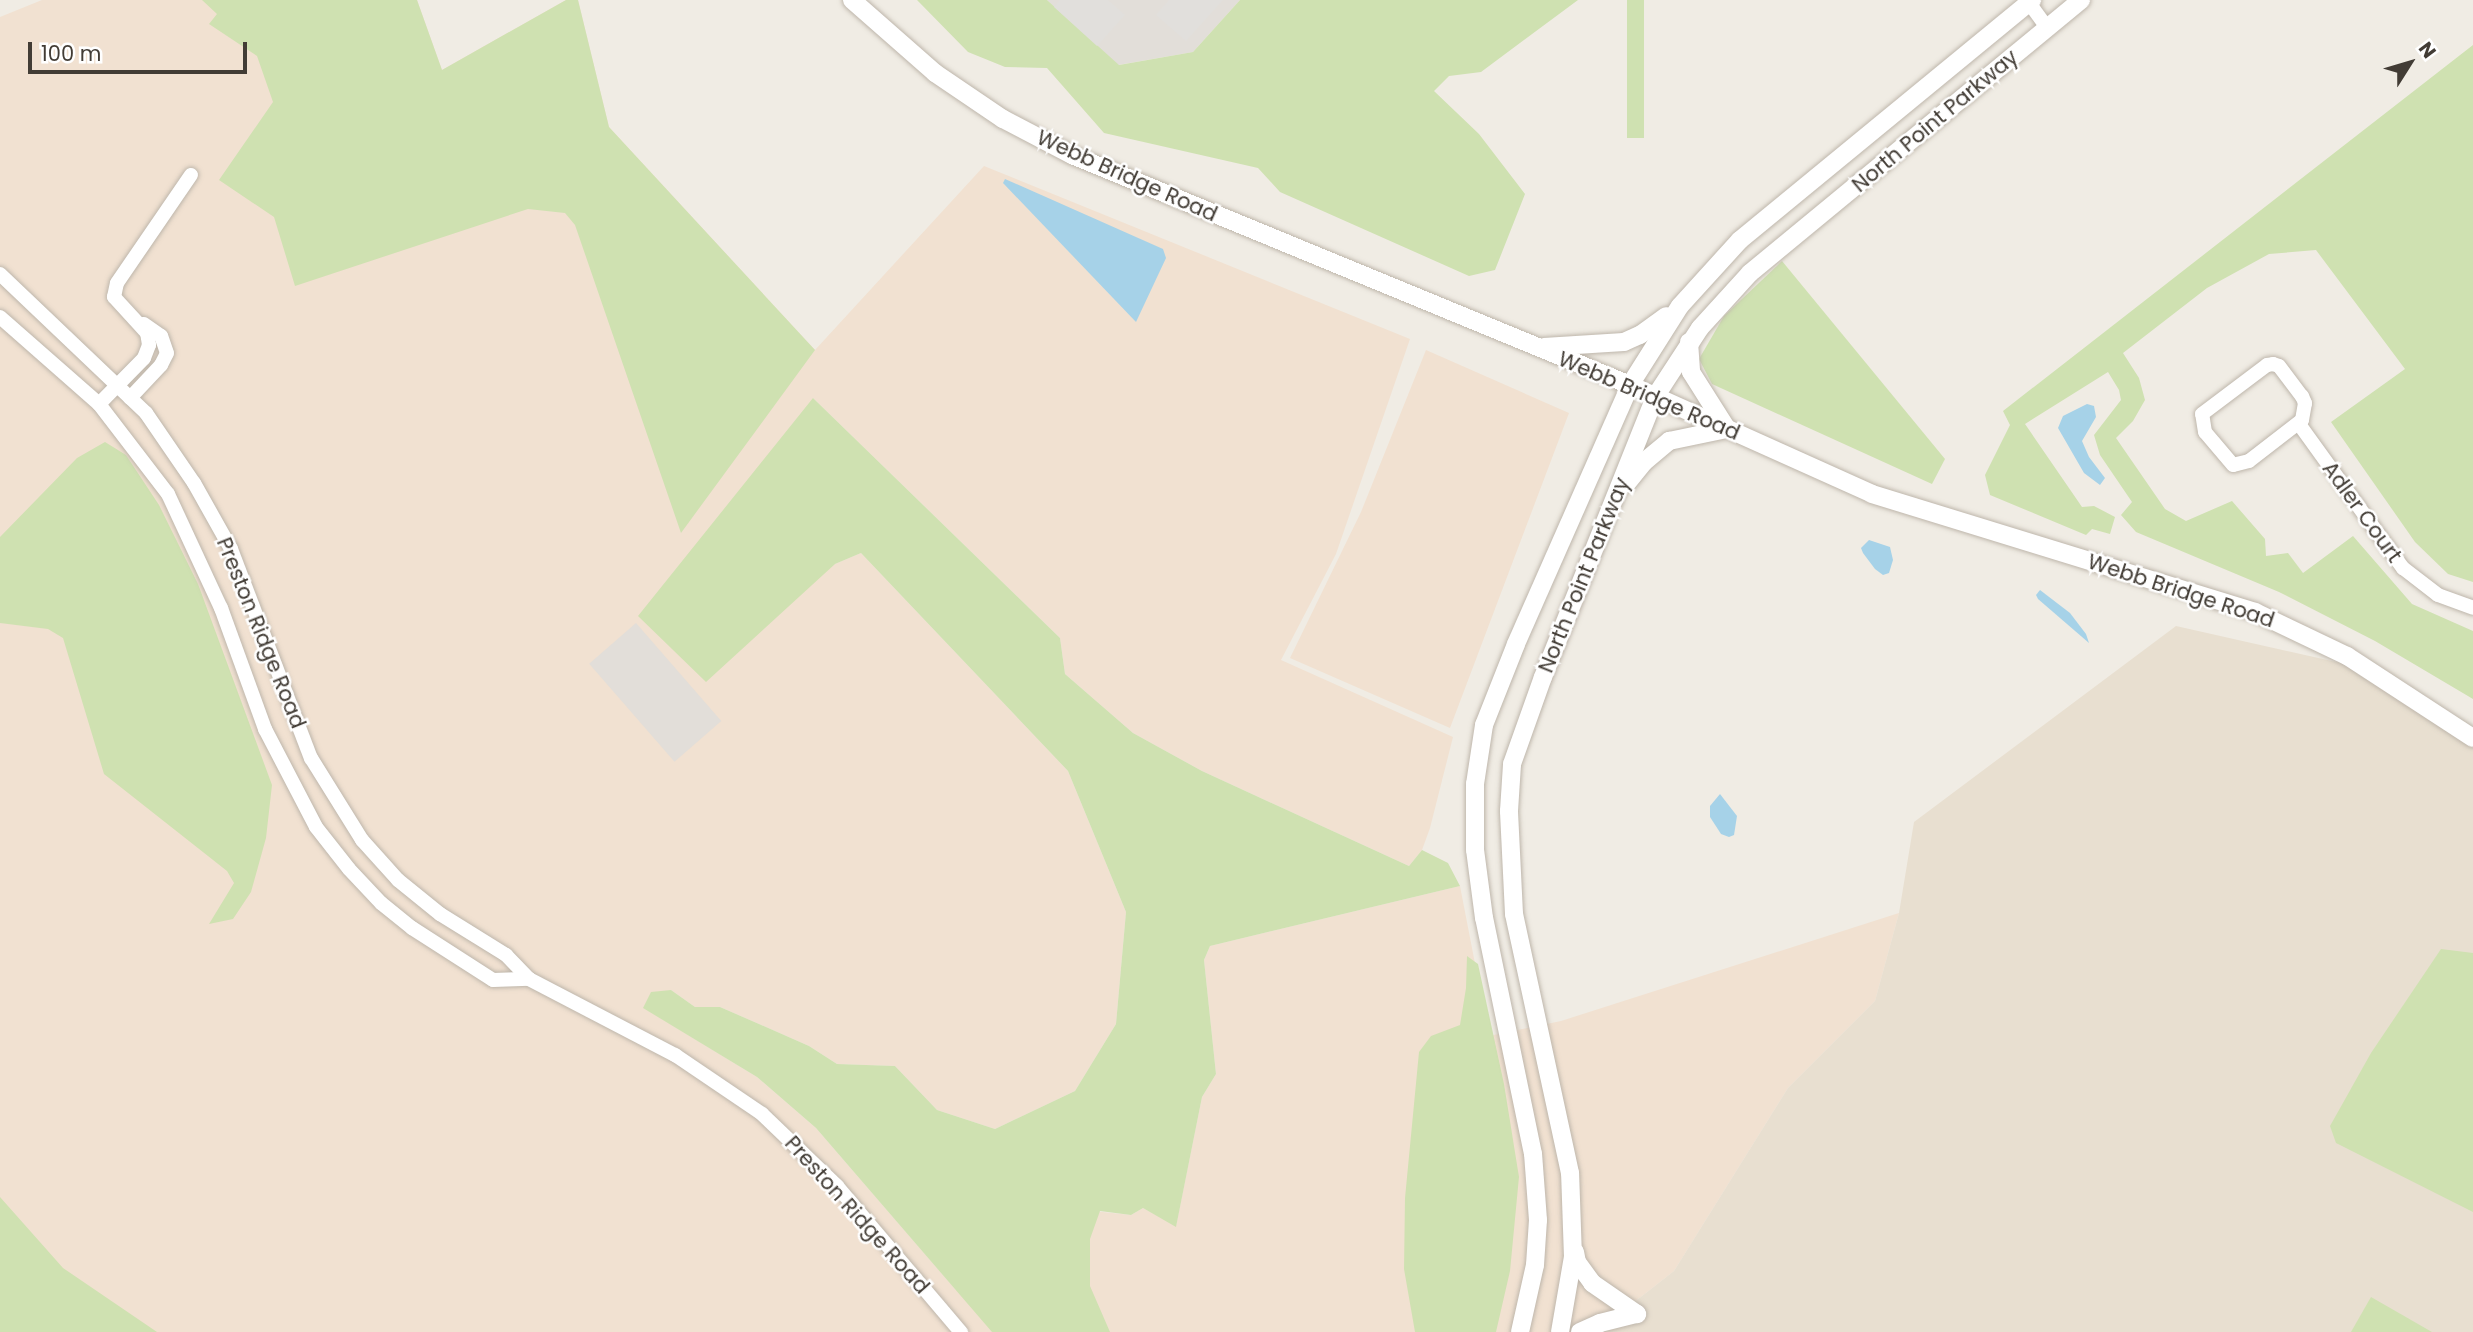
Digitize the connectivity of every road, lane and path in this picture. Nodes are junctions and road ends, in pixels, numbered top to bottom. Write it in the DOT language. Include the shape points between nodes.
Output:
graph roads {
  1 [pos="852,0"];
  2 [pos="2081,0"];
  3 [pos="2026,1"];
  4 [pos="2047,28"];
  5 [pos="191,175"];
  6 [pos="0,274"];
  7 [pos="1680,306"];
  8 [pos="122,309"];
  9 [pos="0,317"];
  10 [pos="1689,342"];
  11 [pos="1535,347"];
  12 [pos="1630,385"];
  13 [pos="117,386"];
  14 [pos="130,397"];
  15 [pos="1655,397"];
  16 [pos="99,404"];
  17 [pos="2299,424"];
  18 [pos="1727,429"];
  19 [pos="1615,497"];
  20 [pos="2473,608"];
  21 [pos="2473,738"];
  22 [pos="529,979"];
  23 [pos="1572,1236"];
  24 [pos="961,1332"];
  25 [pos="1520,1332"];
  26 [pos="1560,1332"];
  27 [pos="1580,1332"];
  1 -- 11 [label="street, Webb Bridge Road" via="935,73 1003,119 1072,155"];
  2 -- 4 [label="street, North Point Parkway"];
  3 -- 4 [label="street"];
  3 -- 7 [label="street, North Point Parkway" via="1740,240"];
  4 -- 10 [label="street, North Point Parkway" via="1751,273"];
  5 -- 8 [label="street" via="117,283 114,297"];
  6 -- 13 [label="street, Preston Ridge Road"];
  7 -- 11 [label="street" via="1624,342"];
  7 -- 12 [label="street, North Point Parkway"];
  8 -- 13 [label="street" via="146,333 149,345 145,358"];
  8 -- 14 [label="street" via="161,336 167,346 161,365"];
  9 -- 16 [label="street, Preston Ridge Road"];
  10 -- 15 [label="street, North Point Parkway"];
  10 -- 18 [label="street" via="1691,372"];
  11 -- 12 [label="street, Webb Bridge Road"];
  12 -- 15 [label="street, Webb Bridge Road"];
  12 -- 25 [label="street, North Point Parkway" via="1484,724 1475,783 1475,850 1484,918 1533,1153 1538,1220 1535,1265"];
  13 -- 14 [label="street, Preston Ridge Road"];
  13 -- 16 [label="street"];
  14 -- 22 [label="street, Preston Ridge Road" via="194,483 231,549 311,758 341,811 398,880 440,914 506,955"];
  15 -- 18 [label="street, Webb Bridge Road"];
  15 -- 19 [label="street, North Point Parkway"];
  16 -- 22 [label="street, Preston Ridge Road" via="168,494 221,608 265,729 316,827 349,869 412,928 493,980"];
  17 -- 17 [label="street" via="2305,403 2273,364 2200,419 2205,432 2233,465 2249,461"];
  17 -- 20 [label="street, Adler Court" via="2403,568 2438,595"];
  18 -- 19 [label="street" via="1669,441 1644,461"];
  18 -- 21 [label="street, Webb Bridge Road" via="1872,494 2255,612 2347,656"];
  19 -- 23 [label="street, North Point Parkway" via="1511,764 1514,914 1570,1173"];
  22 -- 24 [label="street, Preston Ridge Road" via="675,1055 762,1114 837,1186"];
  23 -- 26 [label="street, North Point Parkway" via="1573,1257"];
  23 -- 27 [label="street" via="1584,1276 1637,1314 1600,1322"];
}
